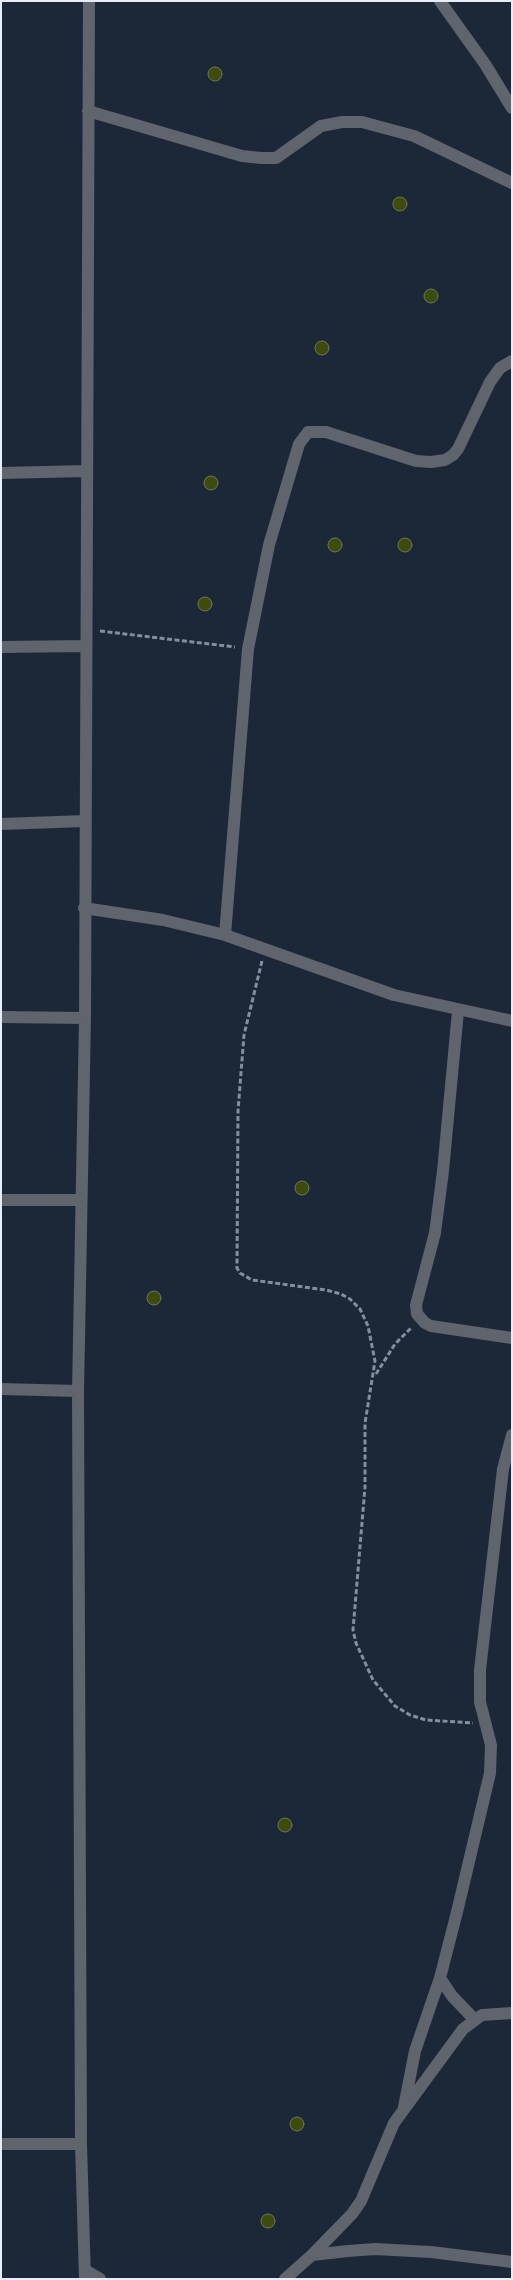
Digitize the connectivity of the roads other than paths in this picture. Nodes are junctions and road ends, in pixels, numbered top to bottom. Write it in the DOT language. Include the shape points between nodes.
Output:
graph roads {
  1 [pos="89,1"];
  2 [pos="440,1"];
  3 [pos="512,108"];
  4 [pos="88,111"];
  5 [pos="512,183"];
  6 [pos="512,361"];
  7 [pos="86,471"];
  8 [pos="1,473"];
  9 [pos="85,646"];
  10 [pos="1,647"];
  11 [pos="85,821"];
  12 [pos="1,824"];
  13 [pos="84,908"];
  14 [pos="225,936"];
  15 [pos="458,1011"];
  16 [pos="1,1017"];
  17 [pos="84,1018"];
  18 [pos="512,1021"];
  19 [pos="1,1200"];
  20 [pos="80,1200"];
  21 [pos="512,1338"];
  22 [pos="1,1389"];
  23 [pos="78,1391"];
  24 [pos="512,1435"];
  25 [pos="440,1978"];
  26 [pos="512,2013"];
  27 [pos="474,2019"];
  28 [pos="404,2107"];
  29 [pos="1,2144"];
  30 [pos="81,2144"];
  31 [pos="312,2255"];
  32 [pos="512,2262"];
  33 [pos="85,2275"];
  34 [pos="100,2279"];
  35 [pos="285,2279"];
  1 -- 4 [label="street"];
  2 -- 3 [label="street"];
  4 -- 5 [label="street" via="242,156 261,158 276,158 321,126 362,122 414,136"];
  4 -- 7 [label="street"];
  6 -- 14 [label="street" via="500,368 490,382 458,449 445,460 416,461 326,432 308,432 303,437 270,545 248,648"];
  7 -- 8 [label="street"];
  7 -- 9 [label="street"];
  9 -- 10 [label="street"];
  9 -- 11 [label="street"];
  11 -- 12 [label="street"];
  11 -- 13 [label="street"];
  13 -- 14 [label="street" via="163,920"];
  13 -- 17 [label="street"];
  14 -- 15 [label="street" via="394,995"];
  15 -- 18 [label="street"];
  15 -- 21 [label="street" via="435,1233 416,1304 421,1319 431,1326"];
  16 -- 17 [label="street"];
  17 -- 20 [label="street"];
  19 -- 20 [label="street"];
  20 -- 23 [label="street"];
  22 -- 23 [label="street"];
  23 -- 30 [label="street"];
  24 -- 25 [label="street" via="503,1469 480,1670 480,1702 491,1745 490,1773"];
  25 -- 27 [label="street"];
  25 -- 28 [label="street" via="415,2051"];
  26 -- 27 [label="street" via="482,2015"];
  27 -- 28 [label="street"];
  28 -- 31 [label="street" via="361,2201"];
  29 -- 30 [label="street"];
  30 -- 33 [label="street"];
  31 -- 32 [label="street" via="375,2249"];
  31 -- 35 [label="street"];
  33 -- 34 [label="street"];
}
